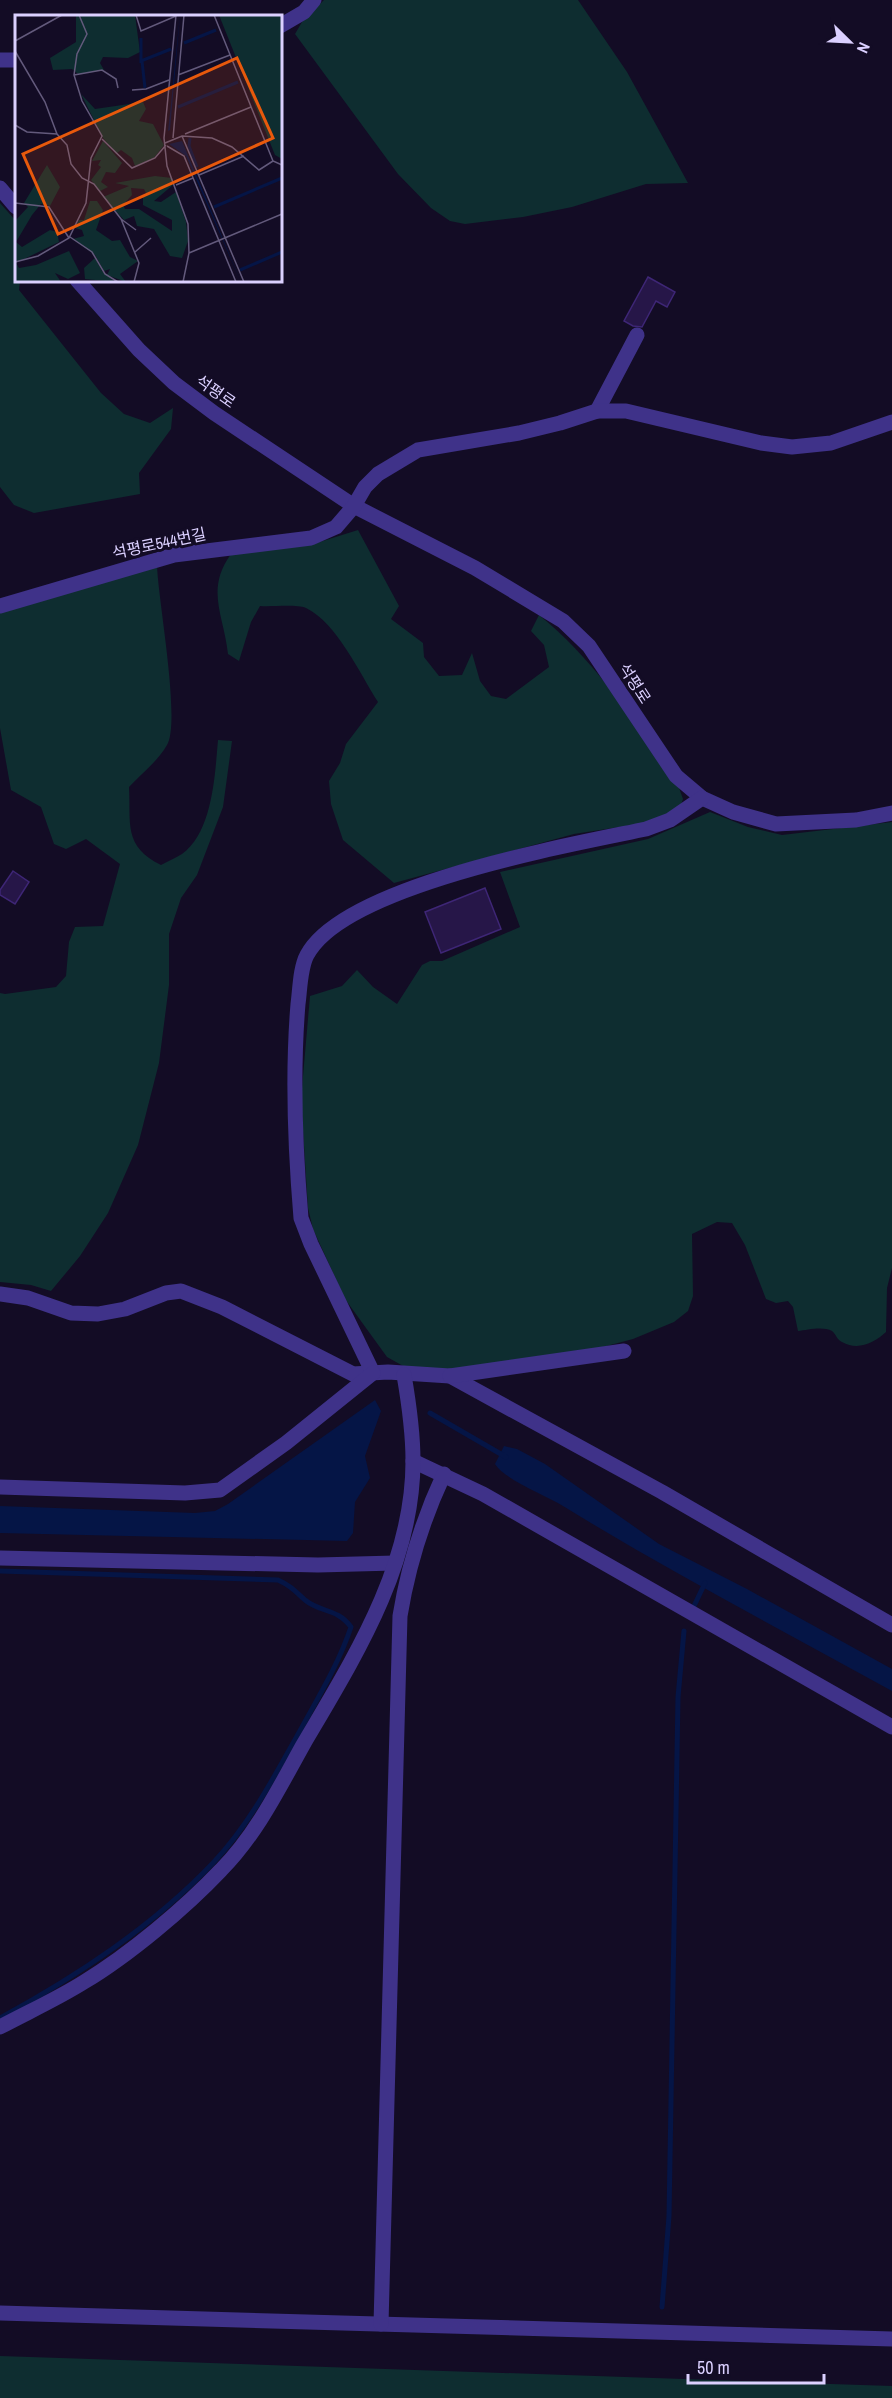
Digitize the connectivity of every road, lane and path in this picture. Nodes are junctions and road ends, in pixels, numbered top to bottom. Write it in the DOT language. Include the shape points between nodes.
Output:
graph roads {
  1 [pos="314,0"];
  2 [pos="282,25"];
  3 [pos="0,188"];
  4 [pos="15,206"];
  5 [pos="79,282"];
  6 [pos="637,334"];
  7 [pos="597,411"];
  8 [pos="892,423"];
  9 [pos="354,506"];
  10 [pos="0,606"];
  11 [pos="702,798"];
  12 [pos="892,813"];
  13 [pos="0,1294"];
  14 [pos="624,1351"];
  15 [pos="373,1373"];
  16 [pos="404,1375"];
  17 [pos="450,1376"];
  18 [pos="413,1461"];
  19 [pos="444,1474"];
  20 [pos="0,1487"];
  21 [pos="0,1558"];
  22 [pos="395,1563"];
  23 [pos="892,1625"];
  24 [pos="892,1726"];
  25 [pos="0,2027"];
  26 [pos="0,2313"];
  27 [pos="381,2324"];
  28 [pos="892,2339"];
  1 -- 2 [label="street" via="304,12"];
  3 -- 4 [label="street"];
  5 -- 9 [label="street, 석평로" via="174,383"];
  6 -- 7 [label="street"];
  7 -- 8 [label="street" via="626,411 792,447 831,443"];
  7 -- 9 [label="street" via="519,433 418,450 378,474"];
  9 -- 10 [label="street, 석평로544번길" via="336,527 312,538 174,555"];
  9 -- 11 [label="street, 석평로" via="475,568 563,621 589,646 676,776"];
  11 -- 12 [label="street, 석평로" via="776,824 856,820"];
  11 -- 15 [label="street" via="646,829 492,862 411,888 320,935 305,957 294,1052 301,1218"];
  13 -- 15 [label="street" via="28,1298 71,1313 98,1314 181,1291 222,1307 338,1368 353,1374"];
  14 -- 17 [label="street"];
  15 -- 16 [label="street"];
  15 -- 20 [label="street" via="220,1490 184,1493"];
  16 -- 17 [label="street"];
  16 -- 18 [label="street"];
  17 -- 23 [label="street"];
  18 -- 19 [label="street"];
  18 -- 22 [label="street" via="412,1491"];
  19 -- 24 [label="street"];
  19 -- 27 [label="street" via="414,1554 400,1616"];
  21 -- 22 [label="street"];
  22 -- 25 [label="street" via="380,1606 346,1673 239,1850 193,1898 127,1951 85,1982"];
  26 -- 27 [label="street"];
  27 -- 28 [label="street"];
}
